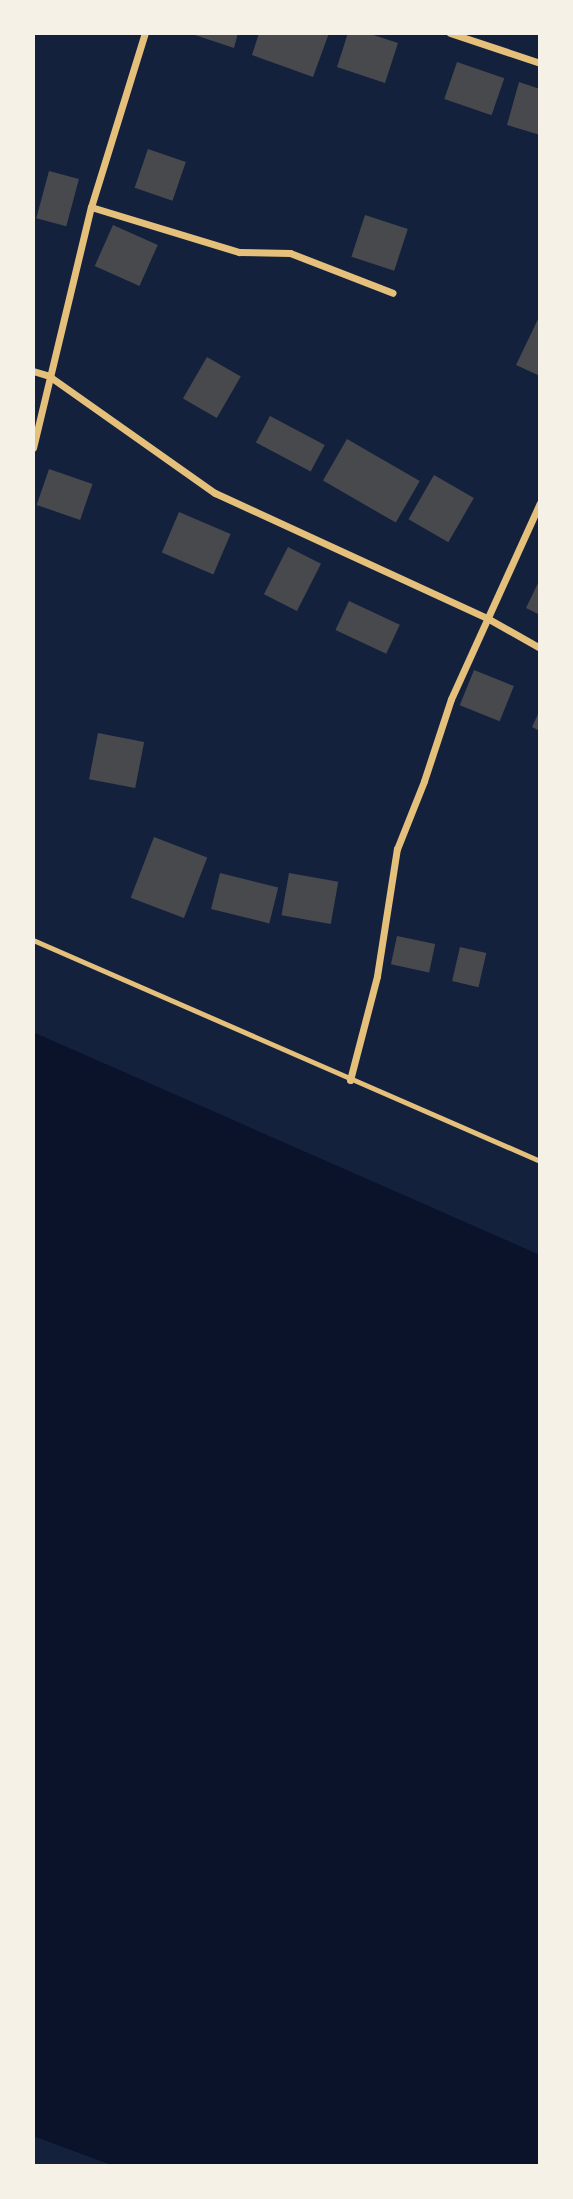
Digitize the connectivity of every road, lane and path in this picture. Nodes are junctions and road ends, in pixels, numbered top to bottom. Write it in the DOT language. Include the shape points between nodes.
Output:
graph roads {
  1 [pos="145,33"];
  2 [pos="450,33"];
  3 [pos="540,63"];
  4 [pos="91,207"];
  5 [pos="393,293"];
  6 [pos="33,371"];
  7 [pos="49,376"];
  8 [pos="33,448"];
  9 [pos="540,503"];
  10 [pos="487,618"];
  11 [pos="540,648"];
  12 [pos="33,940"];
  13 [pos="350,1080"];
  14 [pos="540,1161"];
  1 -- 4 [label="street"];
  2 -- 3 [label="street"];
  4 -- 5 [label="street" via="239,252 290,253"];
  4 -- 7 [label="street"];
  6 -- 7 [label="street"];
  7 -- 8 [label="street"];
  7 -- 10 [label="street" via="215,493"];
  9 -- 10 [label="street"];
  10 -- 11 [label="street"];
  10 -- 13 [label="street" via="451,699 397,849 377,976"];
  12 -- 13 [label="lane"];
  13 -- 14 [label="lane"];
}
